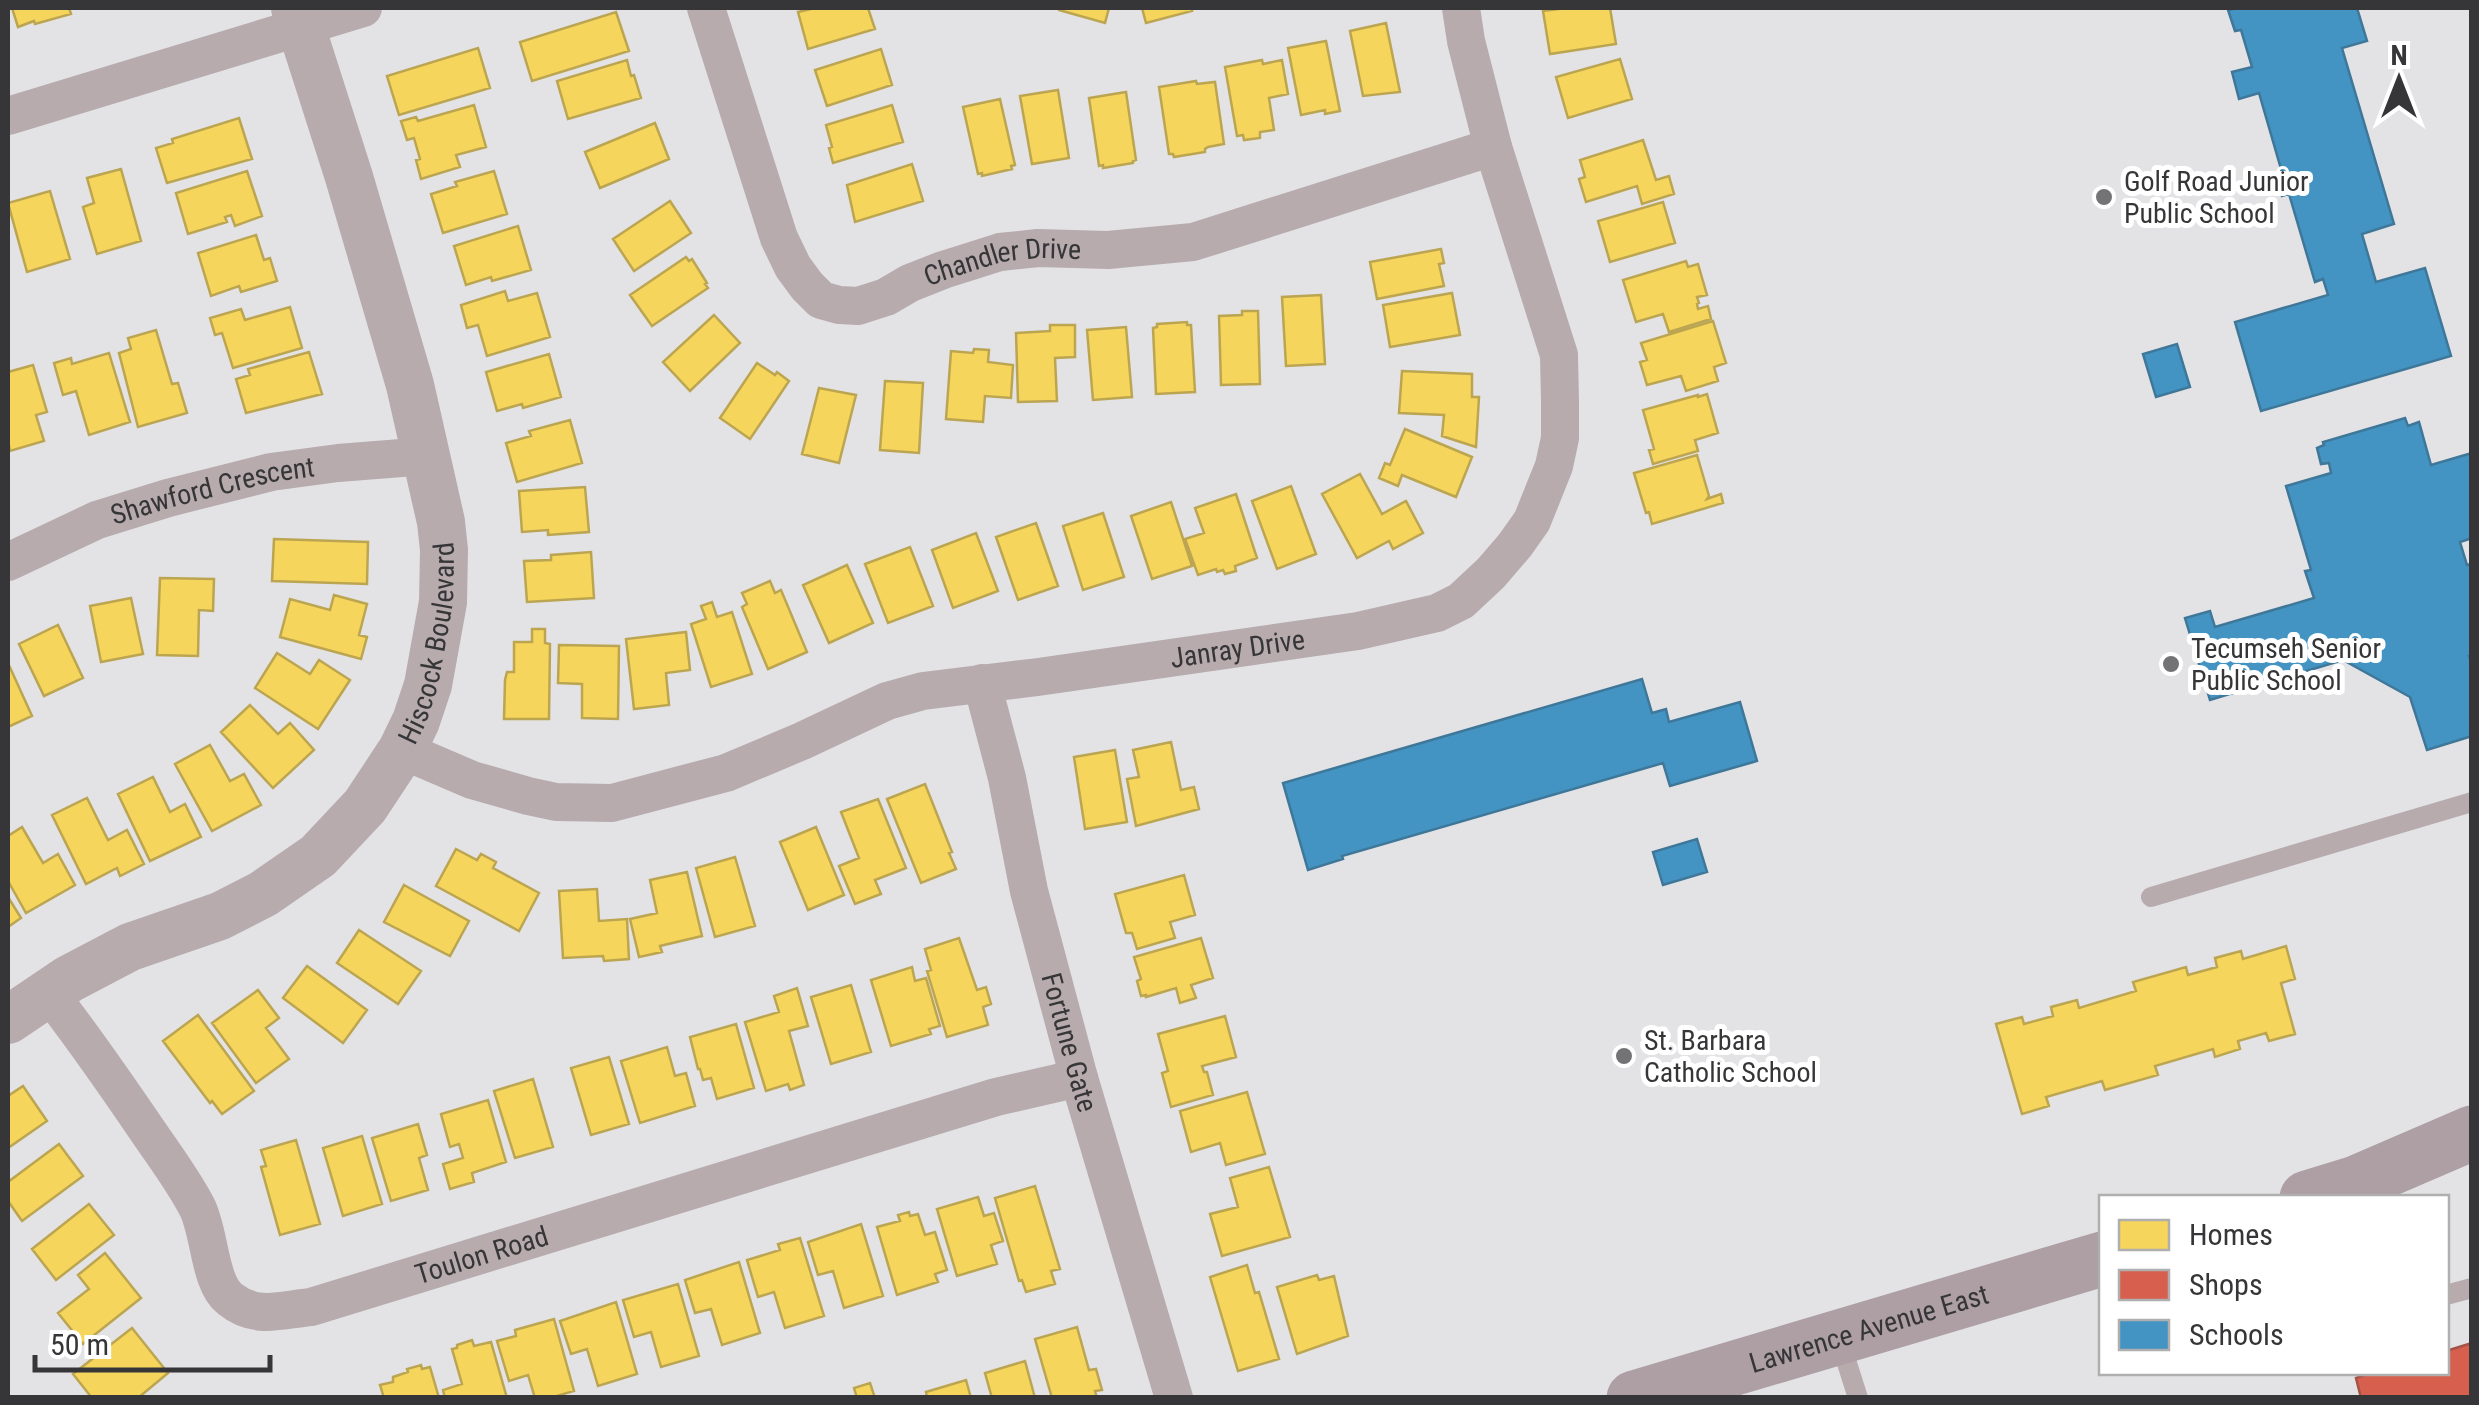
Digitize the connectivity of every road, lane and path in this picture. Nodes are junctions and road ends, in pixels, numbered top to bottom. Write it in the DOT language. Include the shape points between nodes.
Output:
graph roads {
  1 [pos="363,8"];
  2 [pos="706,8"];
  3 [pos="1461,8"];
  4 [pos="297,17"];
  5 [pos="8,116"];
  6 [pos="1493,146"];
  7 [pos="428,456"];
  8 [pos="8,562"];
  9 [pos="982,683"];
  10 [pos="402,750"];
  11 [pos="2472,802"];
  12 [pos="2151,897"];
  13 [pos="49,993"];
  14 [pos="8,1020"];
  15 [pos="1079,1078"];
  16 [pos="2472,1133"];
  17 [pos="2472,1166"];
  18 [pos="2334,1192"];
  19 [pos="2099,1260"];
  20 [pos="1838,1337"];
  21 [pos="1174,1398"];
  22 [pos="1634,1398"];
  23 [pos="1858,1398"];
  1 -- 4 [label="street"];
  2 -- 6 [label="street, Chandler Drive" via="779,238 806,286 820,300 839,305 886,297 1000,252 1192,242"];
  3 -- 6 [label="street, Janray Drive"];
  4 -- 5 [label="street"];
  4 -- 7 [label="street, Hiscock Boulevard"];
  6 -- 9 [label="street, Janray Drive" via="1559,355 1560,438 1532,520 1491,573 1437,614"];
  7 -- 8 [label="street, Shawford Crescent" via="271,472 97,520"];
  7 -- 10 [label="street, Hiscock Boulevard" via="442,522 443,602 428,685"];
  9 -- 10 [label="street, Janray Drive" via="888,700 726,772 612,803 528,796"];
  9 -- 15 [label="street, Fortune Gate" via="1028,892"];
  10 -- 13 [label="street, Hiscock Boulevard" via="366,806 291,876 220,916 130,947"];
  11 -- 12 [label="lane"];
  13 -- 14 [label="street, Hiscock Boulevard"];
  13 -- 15 [label="street, Toulon Road" via="186,1188 226,1297 249,1311 310,1307"];
  15 -- 21 [label="street, Fortune Gate"];
  16 -- 18 [label="main road"];
  17 -- 18 [label="main road"];
  19 -- 20 [label="main road, Lawrence Avenue East"];
  20 -- 22 [label="main road, Lawrence Avenue East"];
  20 -- 23 [label="lane"];
}
